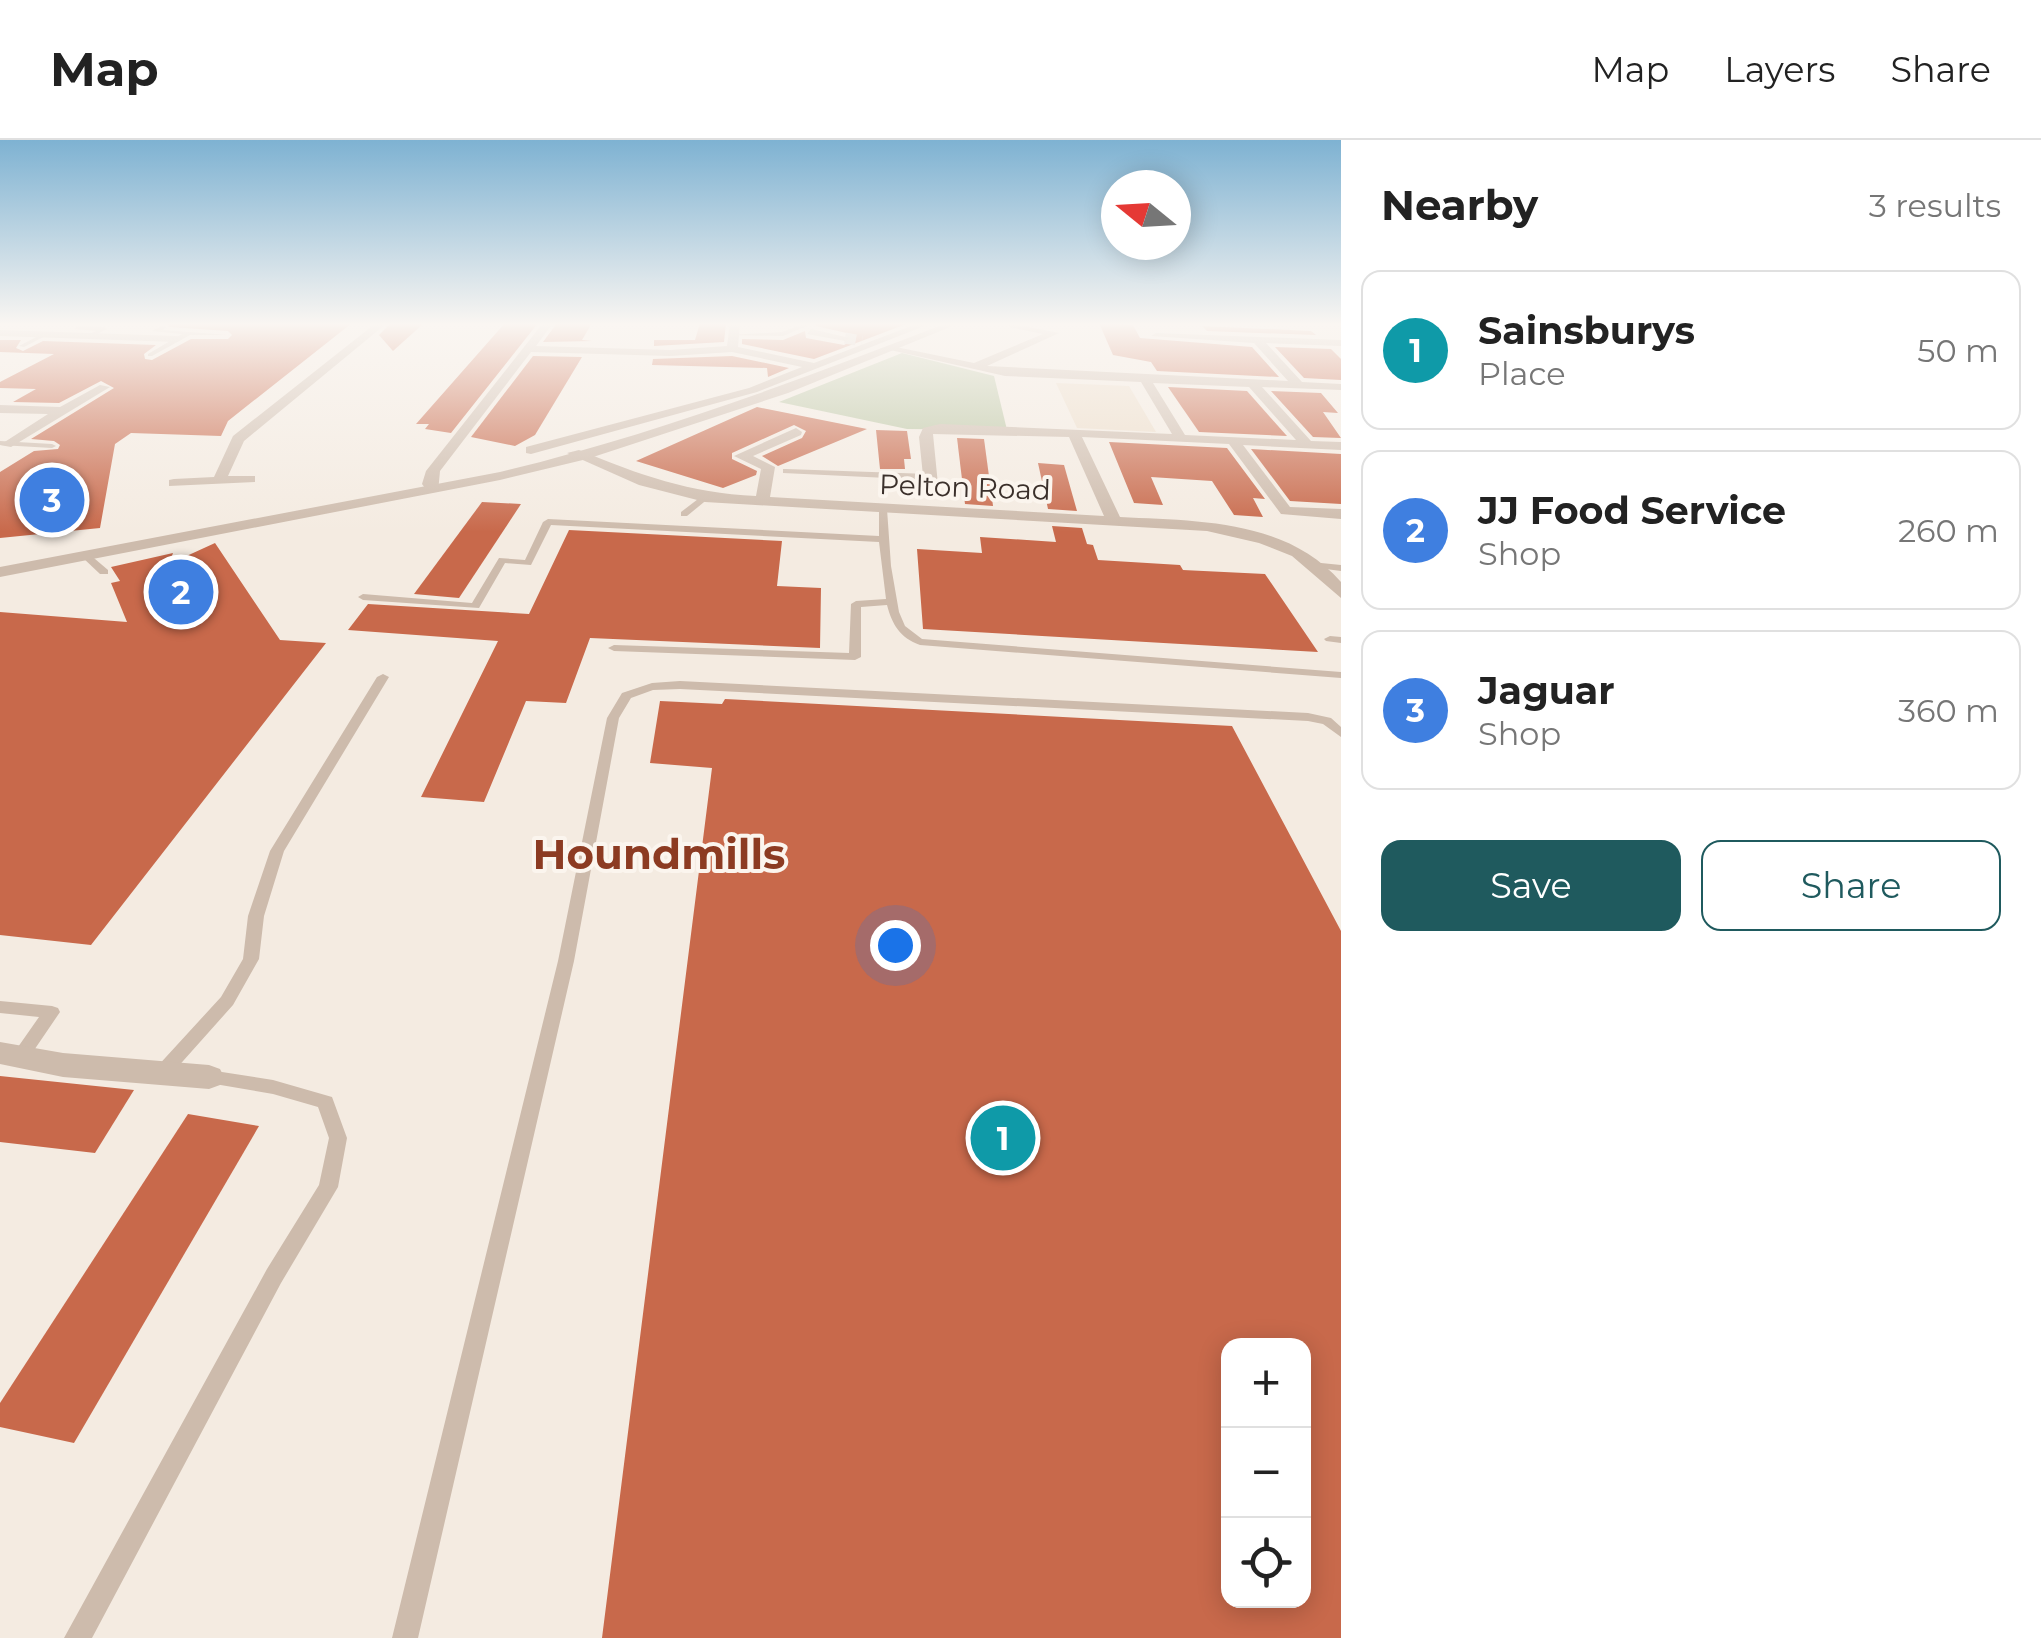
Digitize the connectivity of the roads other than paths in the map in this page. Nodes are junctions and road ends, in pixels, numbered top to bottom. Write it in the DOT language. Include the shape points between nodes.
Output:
graph roads {
  1 [pos="95,393"];
  2 [pos="295,393"];
  3 [pos="495,393"];
  4 [pos="739,393"];
  5 [pos="773,393"];
  6 [pos="1153,393"];
  7 [pos="1260,393"];
  8 [pos="705,404"];
  9 [pos="0,408"];
  10 [pos="62,411"];
  11 [pos="724,411"];
  12 [pos="796,432"];
  13 [pos="1074,433"];
  14 [pos="1181,438"];
  15 [pos="1232,440"];
  16 [pos="3,444"];
  17 [pos="1306,444"];
  18 [pos="52,446"];
  19 [pos="1341,446"];
  20 [pos="531,450"];
  21 [pos="578,454"];
  22 [pos="742,456"];
  23 [pos="446,457"];
  24 [pos="724,462"];
  25 [pos="786,472"];
  26 [pos="930,476"];
  27 [pos="250,479"];
  28 [pos="219,480"];
  29 [pos="462,481"];
  30 [pos="174,483"];
  31 [pos="431,487"];
  32 [pos="932,495"];
  33 [pos="705,498"];
  34 [pos="762,502"];
  35 [pos="883,508"];
  36 [pos="684,514"];
  37 [pos="1341,514"];
  38 [pos="1113,518"];
  39 [pos="884,539"];
  40 [pos="85,555"];
  41 [pos="1321,566"];
  42 [pos="1341,568"];
  43 [pos="0,572"];
  44 [pos="104,572"];
  45 [pos="1341,593"];
  46 [pos="364,598"];
  47 [pos="894,601"];
  48 [pos="614,648"];
  49 [pos="1341,674"];
  50 [pos="384,677"];
  51 [pos="1341,733"];
  52 [pos="0,1008"];
  53 [pos="10,1055"];
  54 [pos="161,1074"];
  55 [pos="209,1077"];
  56 [pos="77,1638"];
  57 [pos="405,1638"];
  1 -- 10 [label="street"];
  2 -- 28 [label="street" via="238,439"];
  3 -- 23 [label="street"];
  4 -- 8 [label="street"];
  5 -- 11 [label="street"];
  6 -- 14 [label="street"];
  7 -- 17 [label="street"];
  8 -- 11 [label="street"];
  8 -- 20 [label="street"];
  9 -- 10 [label="street"];
  10 -- 16 [label="street"];
  11 -- 21 [label="street"];
  12 -- 22 [label="street"];
  13 -- 14 [label="street"];
  13 -- 26 [label="street" via="940,428 925,437"];
  13 -- 38 [label="street"];
  14 -- 15 [label="street"];
  15 -- 17 [label="street"];
  15 -- 37 [label="street" via="1286,512"];
  16 -- 18 [label="lane"];
  17 -- 19 [label="street"];
  21 -- 29 [label="street"];
  21 -- 33 [label="street, Pelton Road"];
  22 -- 24 [label="street"];
  22 -- 34 [label="street" via="768,468"];
  23 -- 29 [label="street" via="447,468"];
  23 -- 31 [label="street" via="433,471"];
  25 -- 26 [label="lane"];
  26 -- 32 [label="street"];
  27 -- 28 [label="street"];
  28 -- 30 [label="street"];
  29 -- 31 [label="street"];
  31 -- 40 [label="street"];
  33 -- 34 [label="street, Pelton Road"];
  33 -- 36 [label="lane"];
  34 -- 35 [label="street, Pelton Road"];
  35 -- 38 [label="street, Pelton Road"];
  35 -- 39 [label="lane"];
  38 -- 41 [label="street, Pelton Road" via="1252,535"];
  39 -- 46 [label="lane" via="548,522 528,563 502,560 475,606"];
  39 -- 47 [label="lane"];
  40 -- 43 [label="street"];
  40 -- 44 [label="lane"];
  41 -- 42 [label="lane"];
  41 -- 45 [label="street, Pelton Road"];
  47 -- 48 [label="lane" via="856,604 855,657"];
  47 -- 49 [label="lane" via="910,638 936,646"];
  50 -- 54 [label="lane" via="277,851 256,916 251,959 227,1000"];
  51 -- 57 [label="lane" via="1308,717 1063,702 680,685 626,696 613,718 566,961"];
  52 -- 53 [label="lane" via="52,1012"];
  53 -- 54 [label="street"];
  54 -- 55 [label="street"];
  55 -- 56 [label="lane" via="325,1102 338,1138 328,1187"];
}
